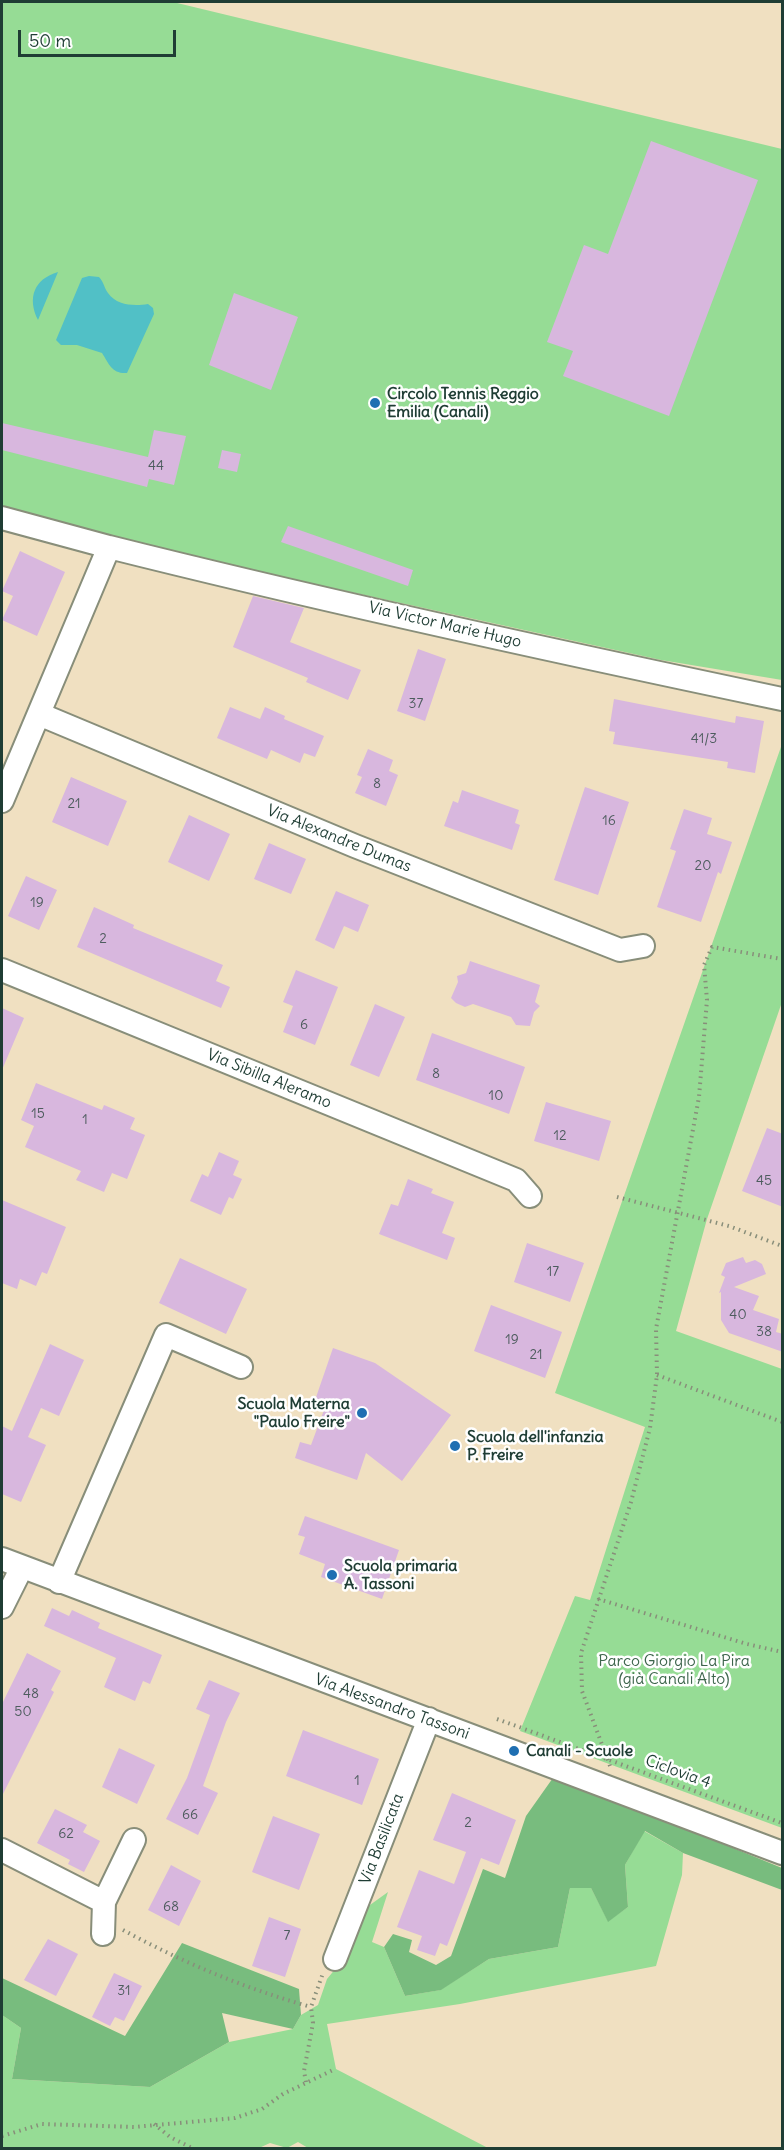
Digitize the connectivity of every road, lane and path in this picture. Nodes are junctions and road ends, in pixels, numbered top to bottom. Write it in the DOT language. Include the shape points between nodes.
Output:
graph roads {
  1 [pos="2,518"];
  2 [pos="110,547"];
  3 [pos="783,699"];
  4 [pos="39,714"];
  5 [pos="2,801"];
  6 [pos="643,946"];
  7 [pos="783,959"];
  8 [pos="2,970"];
  9 [pos="530,1196"];
  10 [pos="617,1197"];
  11 [pos="678,1212"];
  12 [pos="783,1246"];
  13 [pos="241,1367"];
  14 [pos="657,1375"];
  15 [pos="783,1422"];
  16 [pos="12,1564"];
  17 [pos="59,1582"];
  18 [pos="598,1599"];
  19 [pos="2,1607"];
  20 [pos="783,1652"];
  21 [pos="429,1719"];
  22 [pos="497,1719"];
  23 [pos="608,1759"];
  24 [pos="618,1790"];
  25 [pos="783,1822"];
  26 [pos="134,1840"];
  27 [pos="2,1850"];
  28 [pos="783,1853"];
  29 [pos="103,1918"];
  30 [pos="335,1959"];
  31 [pos="310,2007"];
  32 [pos="335,2068"];
  33 [pos="306,2082"];
  34 [pos="154,2124"];
  35 [pos="2,2135"];
  36 [pos="192,2148"];
  1 -- 2 [label="street, Via Victor Marie Hugo"];
  2 -- 3 [label="street, Via Victor Marie Hugo" via="586,658"];
  2 -- 4 [label="street"];
  4 -- 5 [label="street"];
  4 -- 6 [label="street, Via Alexandre Dumas" via="355,846 609,946 620,950"];
  7 -- 11 [label="path" via="712,947 704,965 707,1000 699,1097"];
  8 -- 9 [label="street, Via Sibilla Aleramo" via="516,1180"];
  10 -- 11 [label="path"];
  11 -- 12 [label="path"];
  11 -- 14 [label="path" via="656,1329"];
  13 -- 17 [label="street" via="166,1335"];
  14 -- 15 [label="path"];
  14 -- 18 [label="path" via="641,1465"];
  16 -- 17 [label="street, Via Alessandro Tassoni"];
  16 -- 19 [label="street"];
  17 -- 21 [label="street, Via Alessandro Tassoni"];
  18 -- 20 [label="path"];
  18 -- 23 [label="path" via="581,1653 580,1675 582,1691"];
  21 -- 24 [label="street, Via Alessandro Tassoni"];
  21 -- 30 [label="street, Via Basilicata"];
  22 -- 23 [label="path, Ciclovia 4"];
  23 -- 24 [label="path"];
  23 -- 25 [label="path, Ciclovia 4"];
  24 -- 28 [label="street, Via Alessandro Tassoni"];
  26 -- 29 [label="street"];
  27 -- 29 [label="street"];
  29 -- 31 [label="path" via="180,1960 256,1992"];
  30 -- 31 [label="path" via="321,1975"];
  31 -- 33 [label="path" via="314,2023 304,2071"];
  32 -- 33 [label="path"];
  33 -- 34 [label="path" via="262,2109 235,2118"];
  34 -- 35 [label="path" via="42,2124"];
  34 -- 36 [label="path"];
}
